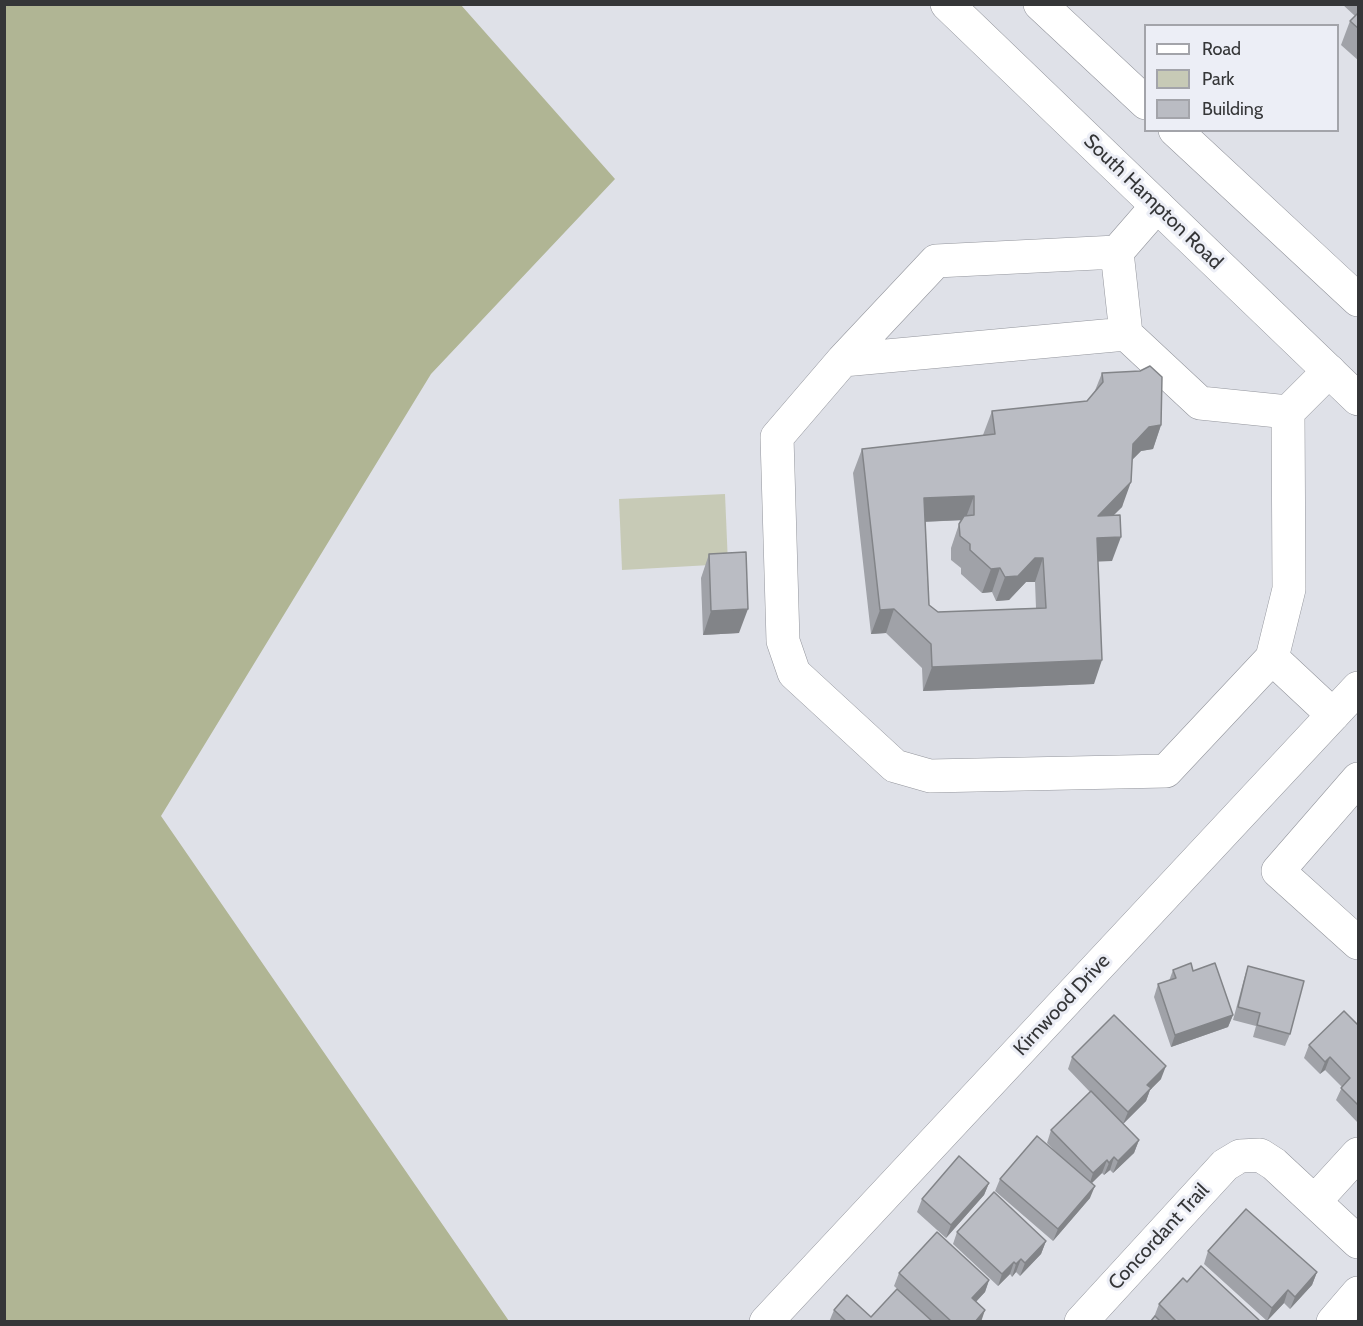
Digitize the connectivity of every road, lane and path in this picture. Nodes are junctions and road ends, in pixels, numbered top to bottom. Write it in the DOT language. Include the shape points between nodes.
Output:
graph roads {
  1 [pos="947,4"];
  2 [pos="1052,9"];
  3 [pos="1144,101"];
  4 [pos="1177,132"];
  5 [pos="1157,206"];
  6 [pos="1117,252"];
  7 [pos="1359,300"];
  8 [pos="1126,334"];
  9 [pos="843,360"];
  10 [pos="1329,371"];
  11 [pos="1359,399"];
  12 [pos="1288,412"];
  13 [pos="1272,658"];
  14 [pos="1359,688"];
  15 [pos="1333,716"];
  16 [pos="1359,779"];
  17 [pos="1359,943"];
  18 [pos="1359,1154"];
  19 [pos="1315,1201"];
  20 [pos="1359,1242"];
  21 [pos="1359,1293"];
  22 [pos="766,1322"];
  23 [pos="1081,1322"];
  24 [pos="1332,1322"];
  1 -- 5 [label="street, South Hampton Road"];
  2 -- 3 [label="street"];
  4 -- 7 [label="street"];
  5 -- 6 [label="street"];
  5 -- 10 [label="street, South Hampton Road"];
  6 -- 8 [label="street"];
  6 -- 9 [label="street" via="936,261"];
  8 -- 9 [label="street"];
  8 -- 12 [label="street" via="1200,403"];
  9 -- 13 [label="street" via="777,437 783,642 794,674 895,766 930,776 1166,771"];
  10 -- 11 [label="street, South Hampton Road"];
  10 -- 12 [label="street"];
  12 -- 13 [label="street" via="1289,589"];
  13 -- 15 [label="street"];
  14 -- 15 [label="street, Kirnwood Drive"];
  15 -- 22 [label="street, Kirnwood Drive"];
  16 -- 17 [label="street" via="1278,871"];
  18 -- 19 [label="street"];
  19 -- 20 [label="street"];
  19 -- 23 [label="street, Concordant Trail" via="1260,1155 1240,1156 1225,1165"];
  21 -- 24 [label="street"];
}
